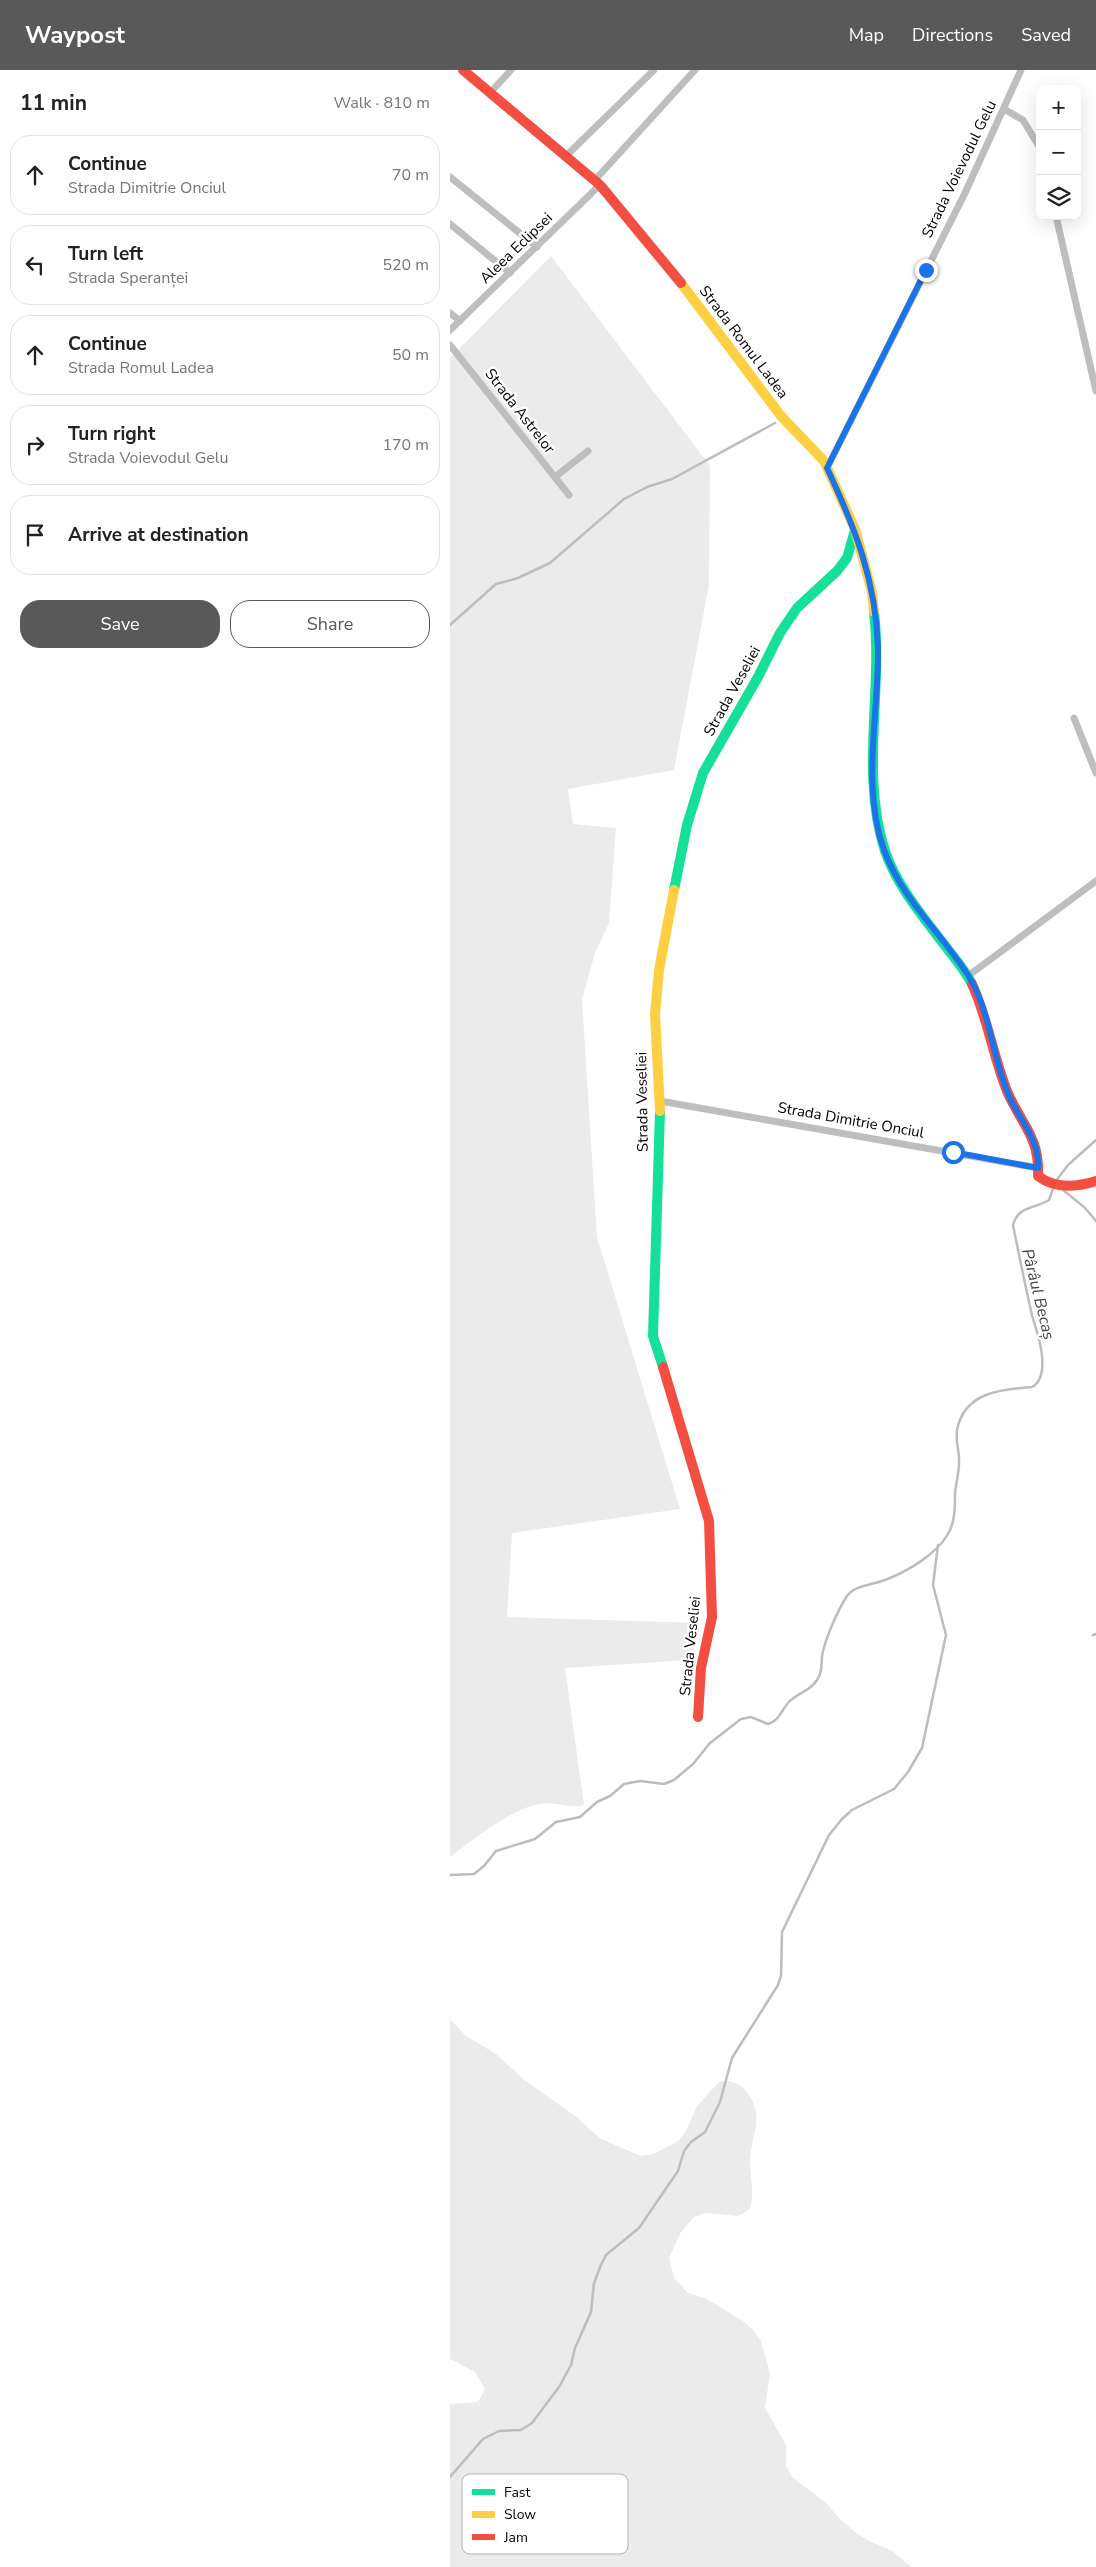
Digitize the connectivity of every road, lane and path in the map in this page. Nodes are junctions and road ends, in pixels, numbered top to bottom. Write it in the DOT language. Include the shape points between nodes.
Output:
graph roads {
  1 [pos="463,70"];
  2 [pos="511,70"];
  3 [pos="654,70"];
  4 [pos="696,70"];
  5 [pos="1021,70"];
  6 [pos="490,93"];
  7 [pos="1004,110"];
  8 [pos="1036,142"];
  9 [pos="566,156"];
  10 [pos="450,177"];
  11 [pos="598,182"];
  12 [pos="1057,220"];
  13 [pos="450,224"];
  14 [pos="537,247"];
  15 [pos="510,273"];
  16 [pos="450,313"];
  17 [pos="460,321"];
  18 [pos="450,330"];
  19 [pos="450,345"];
  20 [pos="1096,390"];
  21 [pos="588,451"];
  22 [pos="827,468"];
  23 [pos="555,477"];
  24 [pos="569,495"];
  25 [pos="855,529"];
  26 [pos="1074,718"];
  27 [pos="1096,773"];
  28 [pos="1096,881"];
  29 [pos="968,976"];
  30 [pos="660,1101"];
  31 [pos="1038,1172"];
  32 [pos="1096,1181"];
  33 [pos="698,1717"];
  1 -- 6 [label="street, Strada Romul Ladea"];
  2 -- 6 [label="street"];
  3 -- 9 [label="street"];
  4 -- 11 [label="street"];
  5 -- 7 [label="street, Strada Voievodul Gelu"];
  6 -- 9 [label="street, Strada Romul Ladea"];
  7 -- 8 [label="street" via="1022,120"];
  7 -- 22 [label="street, Strada Voievodul Gelu"];
  9 -- 11 [label="street, Strada Romul Ladea"];
  10 -- 14 [label="street"];
  11 -- 14 [label="street, Aleea Eclipsei"];
  11 -- 22 [label="street, Strada Romul Ladea" via="672,271 781,416 819,454"];
  12 -- 20 [label="street"];
  13 -- 15 [label="street"];
  14 -- 15 [label="street, Aleea Eclipsei"];
  15 -- 17 [label="street, Aleea Eclipsei"];
  16 -- 17 [label="street"];
  17 -- 18 [label="street, Aleea Eclipsei"];
  19 -- 23 [label="street, Strada Astrelor"];
  21 -- 23 [label="street"];
  22 -- 25 [label="street, Strada Romul Ladea"];
  23 -- 24 [label="street, Strada Astrelor"];
  25 -- 29 [label="street, Strada Romul Ladea" via="872,592 878,646 873,755 880,836 900,882"];
  25 -- 30 [label="street, Strada Veseliei" via="847,558 797,608 780,633 709,762 694,799 659,970 655,1014"];
  26 -- 27 [label="street"];
  28 -- 29 [label="street"];
  29 -- 31 [label="street, Strada Romul Ladea" via="984,1010 1007,1090 1034,1140"];
  30 -- 31 [label="street, Strada Dimitrie Onciul"];
  30 -- 33 [label="street, Strada Veseliei" via="652,1336 708,1521 711,1547 712,1617 701,1668"];
  31 -- 32 [label="street" via="1046,1182 1065,1186"];
}
